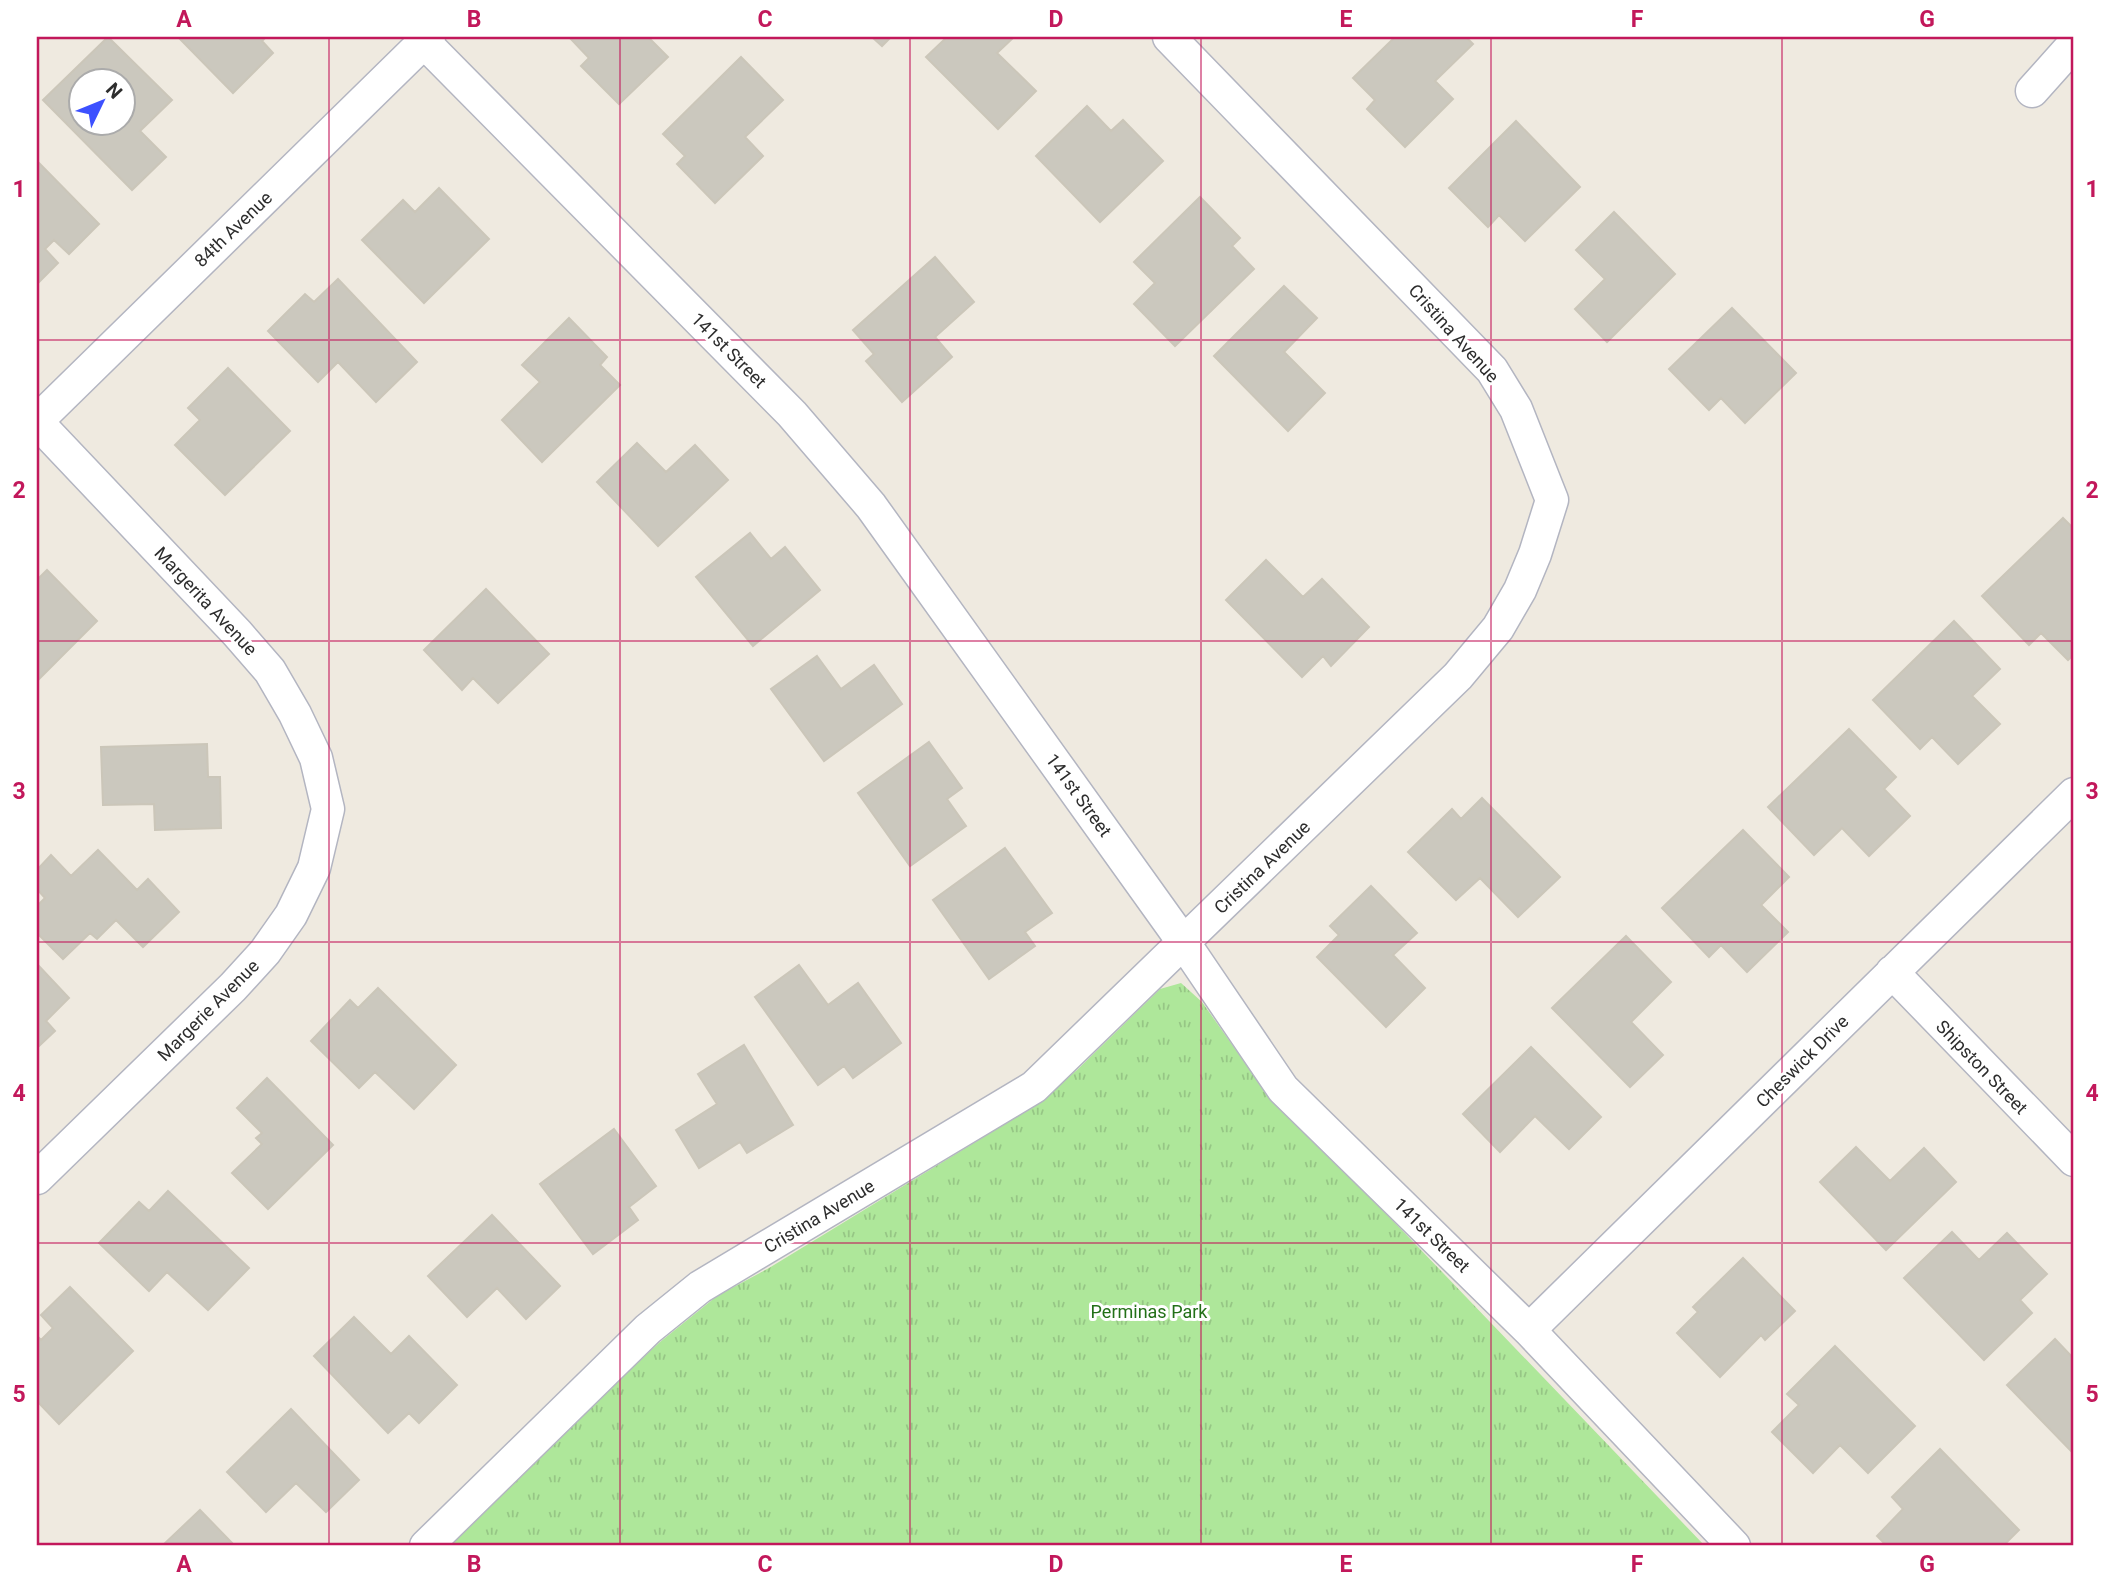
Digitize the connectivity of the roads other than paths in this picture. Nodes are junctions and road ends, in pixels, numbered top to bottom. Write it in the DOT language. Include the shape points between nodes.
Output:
graph roads {
  1 [pos="1169,37"];
  2 [pos="427,39"];
  3 [pos="2074,44"];
  4 [pos="2032,91"];
  5 [pos="37,422"];
  6 [pos="2074,794"];
  7 [pos="328,809"];
  8 [pos="1184,943"];
  9 [pos="1892,972"];
  10 [pos="2074,1160"];
  11 [pos="37,1178"];
  12 [pos="1529,1329"];
  13 [pos="426,1546"];
  14 [pos="1734,1546"];
  1 -- 8 [label="street, Cristina Avenue" via="1492,370 1516,409 1552,500 1520,590 1497,628 1458,676"];
  2 -- 5 [label="street, 84th Avenue"];
  2 -- 8 [label="street, 141st Street" via="792,414 871,506"];
  3 -- 4 [label="street"];
  5 -- 7 [label="street, Margerita Avenue" via="270,671 316,758"];
  6 -- 9 [label="street, Cheswick Drive"];
  7 -- 11 [label="street, Margerie Avenue" via="314,868 291,915 265,952"];
  8 -- 12 [label="street, 141st Street" via="1283,1089"];
  8 -- 13 [label="street, Cristina Avenue" via="1034,1087 700,1287 648,1329"];
  9 -- 10 [label="street, Shipston Street"];
  9 -- 12 [label="street, Cheswick Drive"];
  12 -- 14 [label="street, 141st Street"];
}
